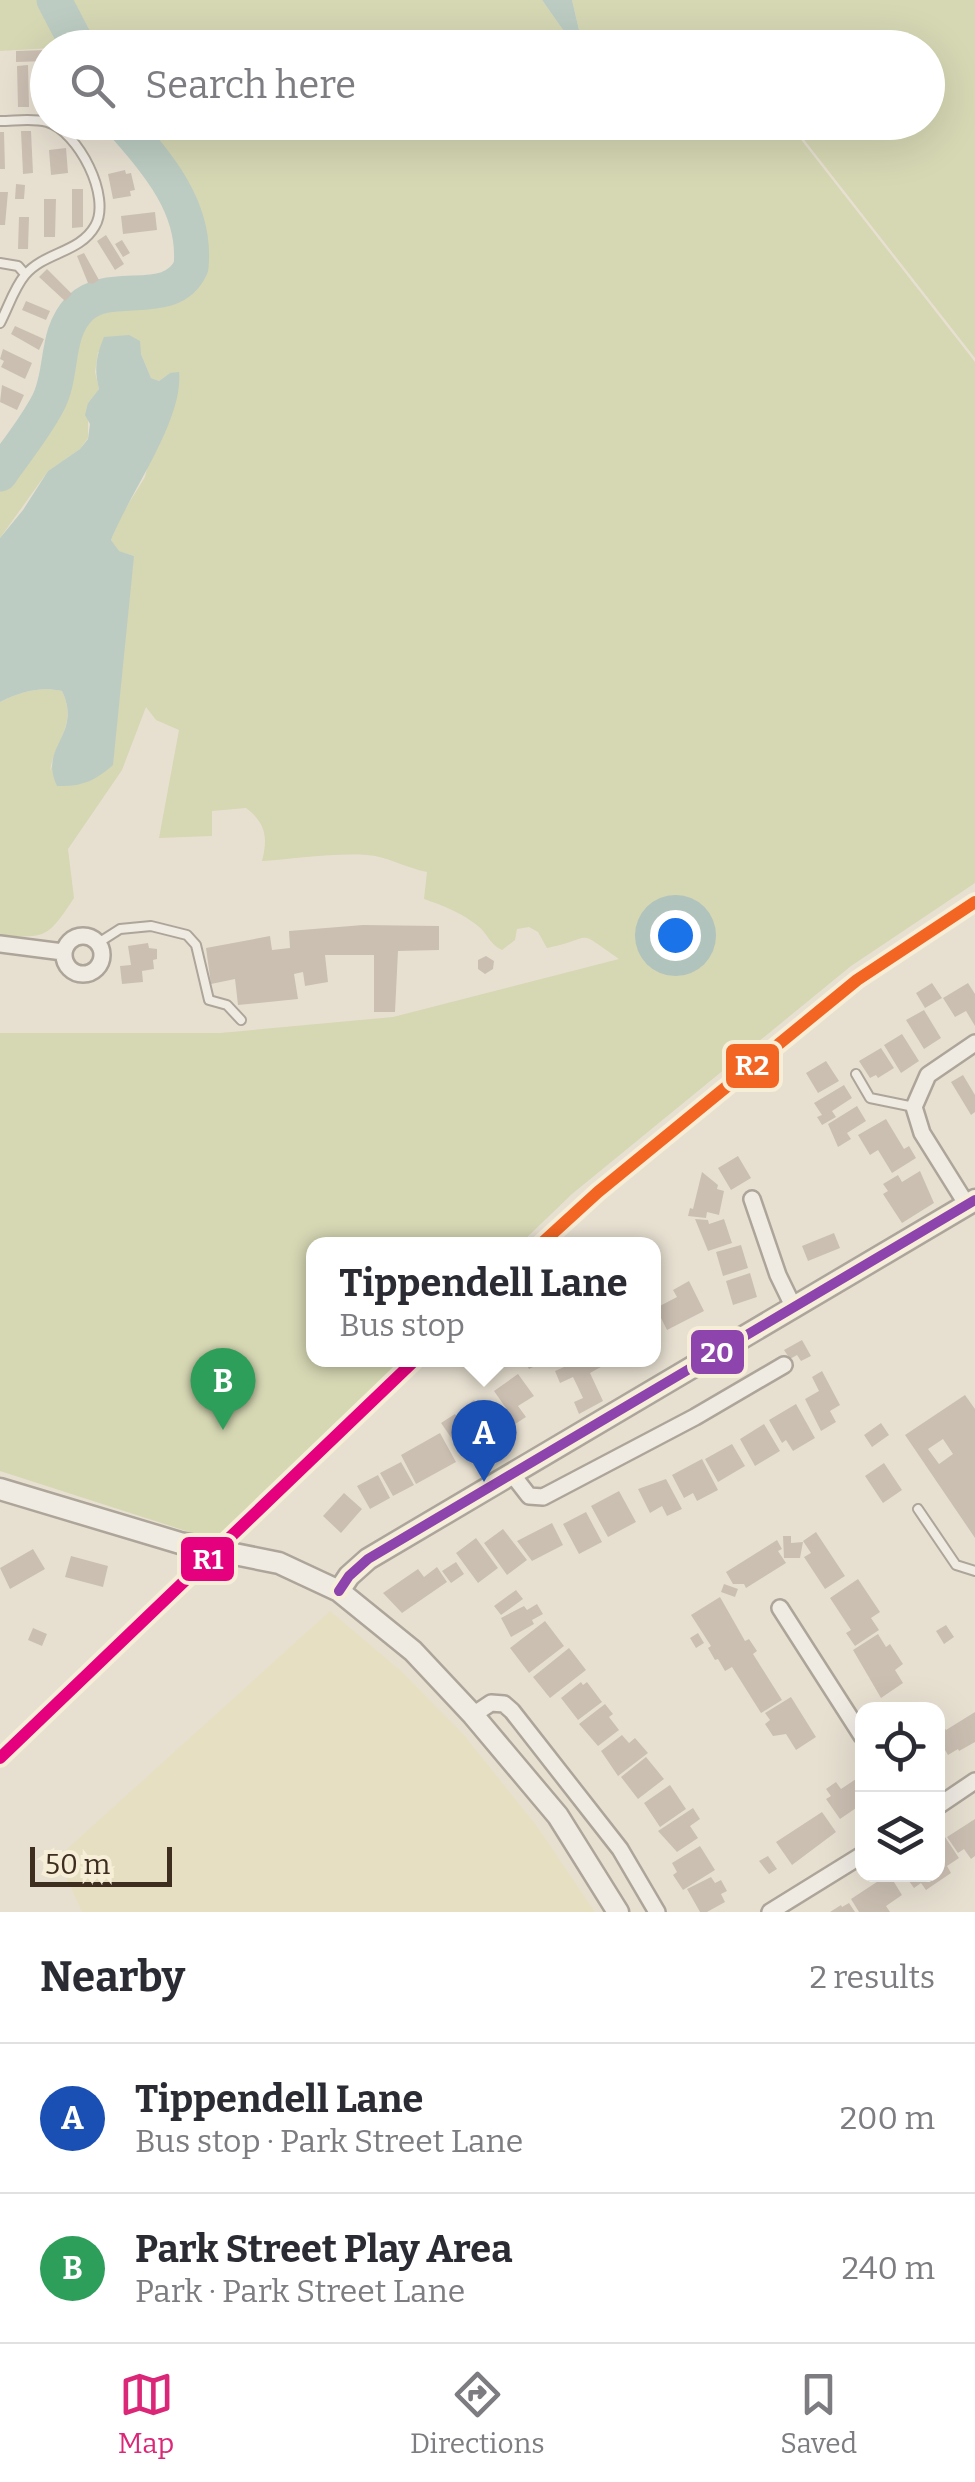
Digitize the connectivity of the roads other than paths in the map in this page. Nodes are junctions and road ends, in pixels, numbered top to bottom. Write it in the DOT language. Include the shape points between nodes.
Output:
graph roads {
  1 [pos="0,121"];
  2 [pos="30,122"];
  3 [pos="71,140"];
  4 [pos="0,263"];
  5 [pos="26,274"];
  6 [pos="0,323"];
  7 [pos="98,943"];
  8 [pos="0,944"];
  9 [pos="64,952"];
  10 [pos="241,1020"];
  11 [pos="975,1043"];
  12 [pos="856,1074"];
  13 [pos="914,1107"];
  14 [pos="752,1199"];
  15 [pos="971,1202"];
  16 [pos="794,1308"];
  17 [pos="784,1365"];
  18 [pos="512,1474"];
  19 [pos="0,1489"];
  20 [pos="918,1509"];
  21 [pos="975,1571"];
  22 [pos="339,1591"];
  23 [pos="780,1608"];
  24 [pos="474,1715"];
  25 [pos="855,1725"];
  26 [pos="975,1782"];
  27 [pos="945,1801"];
  28 [pos="855,1859"];
  29 [pos="618,1912"];
  30 [pos="656,1912"];
  31 [pos="770,1912"];
  1 -- 2 [label="lane"];
  3 -- 5 [label="lane" via="88,164 98,196 96,225"];
  4 -- 5 [label="lane"];
  5 -- 6 [label="lane"];
  7 -- 9 [label="street" via="78,936"];
  7 -- 9 [label="street" via="102,958 88,974 73,972"];
  7 -- 10 [label="lane" via="120,929 151,926 187,935 196,945 210,1000"];
  8 -- 9 [label="street"];
  11 -- 13 [label="street" via="928,1075"];
  12 -- 13 [label="lane" via="870,1098"];
  13 -- 15 [label="street" via="922,1133"];
  14 -- 16 [label="street"];
  15 -- 16 [label="street"];
  16 -- 18 [label="street"];
  17 -- 18 [label="street" via="542,1497 530,1496"];
  18 -- 22 [label="street" via="368,1559"];
  19 -- 22 [label="street" via="180,1543 280,1563"];
  20 -- 21 [label="lane" via="956,1565"];
  22 -- 24 [label="street" via="413,1650"];
  23 -- 25 [label="street"];
  24 -- 29 [label="street" via="558,1816"];
  24 -- 30 [label="street" via="491,1702 512,1711 620,1849"];
  26 -- 27 [label="street"];
  28 -- 31 [label="street"];
}
